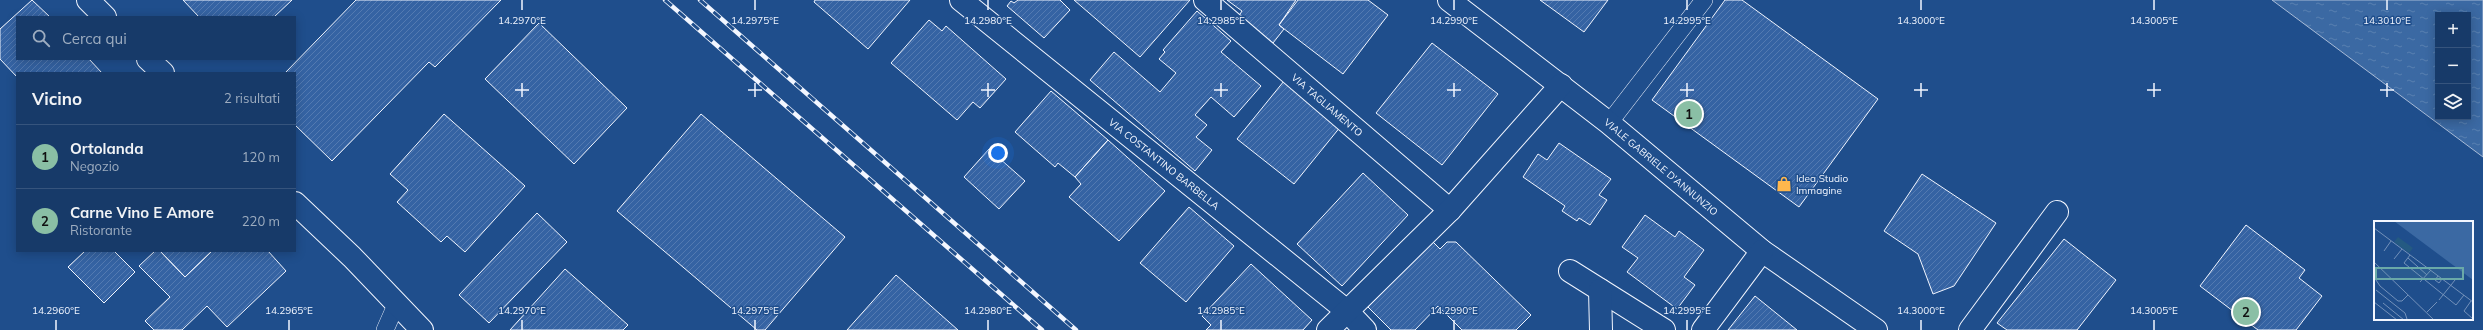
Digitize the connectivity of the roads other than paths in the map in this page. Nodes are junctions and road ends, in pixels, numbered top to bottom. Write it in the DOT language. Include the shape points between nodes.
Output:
graph roads {
  1 [pos="88,0"];
  2 [pos="961,0"];
  3 [pos="1205,0"];
  4 [pos="1449,0"];
  5 [pos="1704,0"];
  6 [pos="105,16"];
  7 [pos="149,60"];
  8 [pos="162,72"];
  9 [pos="1561,85"];
  10 [pos="1609,123"];
  11 [pos="296,204"];
  12 [pos="1450,210"];
  13 [pos="2057,212"];
  14 [pos="1762,251"];
  15 [pos="1570,271"];
  16 [pos="1600,290"];
  17 [pos="396,305"];
  18 [pos="1347,311"];
  19 [pos="385,330"];
  20 [pos="422,330"];
  21 [pos="1328,330"];
  22 [pos="1365,330"];
  23 [pos="1601,330"];
  24 [pos="1664,330"];
  25 [pos="1703,330"];
  26 [pos="1875,330"];
  27 [pos="1970,330"];
  1 -- 6 [label="street"];
  2 -- 18 [label="street, VIA COSTANTINO BARBELLA"];
  3 -- 12 [label="street, VIA TAGLIAMENTO"];
  4 -- 9 [label="street, VIALE GABRIELE D'ANNUNZIO"];
  5 -- 10 [label="lane"];
  7 -- 8 [label="street"];
  9 -- 10 [label="street, VIALE GABRIELE D'ANNUNZIO"];
  9 -- 12 [label="street"];
  10 -- 14 [label="street, VIALE GABRIELE D'ANNUNZIO"];
  11 -- 17 [label="street" via="352,257"];
  12 -- 18 [label="street"];
  13 -- 27 [label="street"];
  14 -- 25 [label="street"];
  14 -- 26 [label="street, VIALE GABRIELE D'ANNUNZIO"];
  15 -- 16 [label="street"];
  16 -- 23 [label="street"];
  16 -- 24 [label="street"];
  17 -- 19 [label="lane"];
  17 -- 20 [label="street"];
  18 -- 21 [label="street"];
  18 -- 22 [label="street, VIA COSTANTINO BARBELLA"];
}
